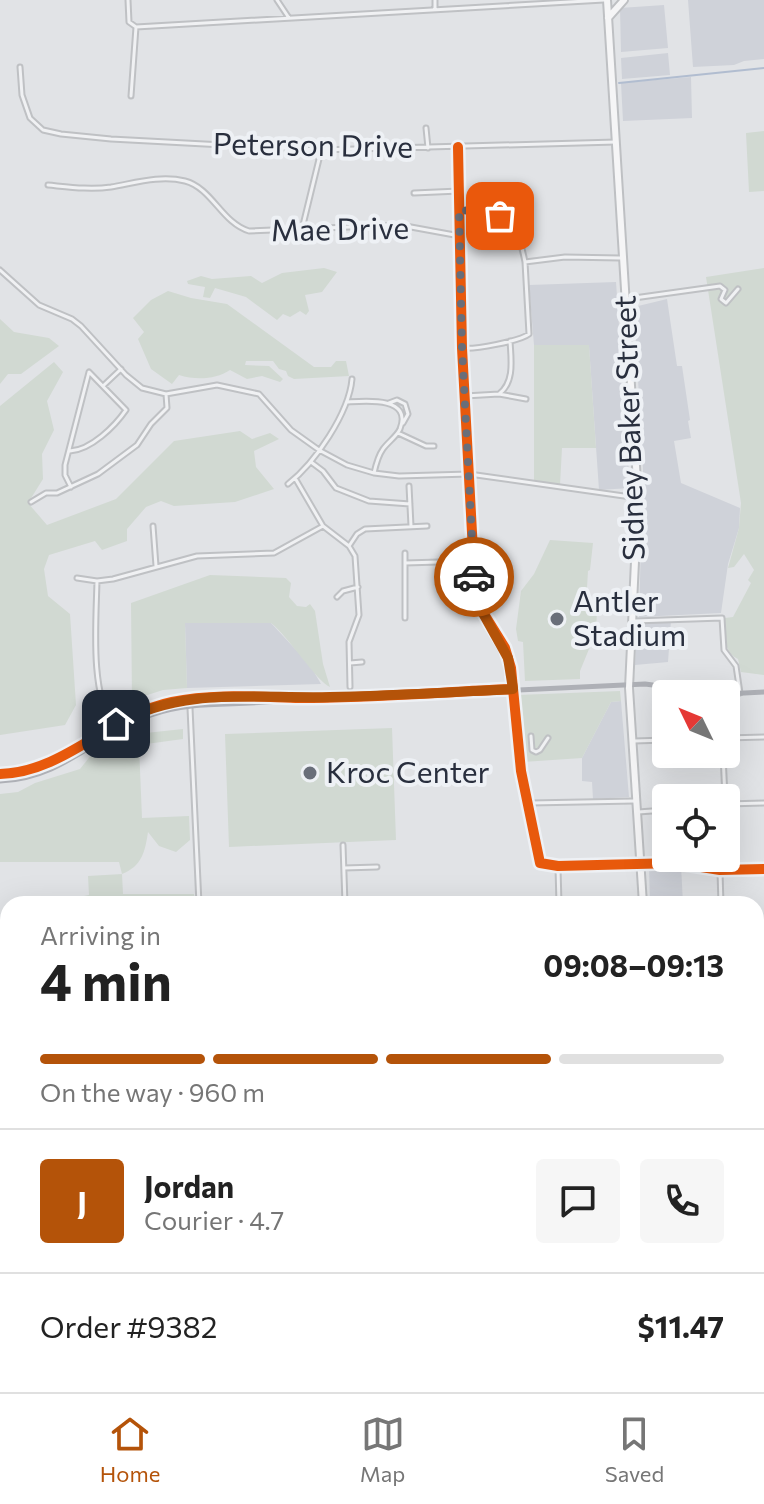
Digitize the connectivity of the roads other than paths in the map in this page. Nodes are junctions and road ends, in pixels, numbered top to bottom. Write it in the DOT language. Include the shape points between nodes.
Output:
graph roads {
  1 [pos="128,0"];
  2 [pos="277,0"];
  3 [pos="435,0"];
  4 [pos="605,0"];
  5 [pos="624,0"];
  6 [pos="435,9"];
  7 [pos="289,18"];
  8 [pos="608,18"];
  9 [pos="136,27"];
  10 [pos="20,67"];
  11 [pos="131,96"];
  12 [pos="426,128"];
  13 [pos="616,142"];
  14 [pos="458,147"];
  15 [pos="428,148"];
  16 [pos="321,150"];
  17 [pos="48,185"];
  18 [pos="459,191"];
  19 [pos="414,193"];
  20 [pos="459,210"];
  21 [pos="302,229"];
  22 [pos="460,236"];
  23 [pos="624,258"];
  24 [pos="525,262"];
  25 [pos="0,270"];
  26 [pos="738,289"];
  27 [pos="627,299"];
  28 [pos="510,341"];
  29 [pos="462,348"];
  30 [pos="121,369"];
  31 [pos="352,379"];
  32 [pos="103,386"];
  33 [pos="166,394"];
  34 [pos="499,394"];
  35 [pos="464,396"];
  36 [pos="526,399"];
  37 [pos="348,402"];
  38 [pos="389,403"];
  39 [pos="401,427"];
  40 [pos="398,433"];
  41 [pos="434,446"];
  42 [pos="319,450"];
  43 [pos="70,451"];
  44 [pos="311,462"];
  45 [pos="374,473"];
  46 [pos="469,474"];
  47 [pos="295,478"];
  48 [pos="288,484"];
  49 [pos="409,486"];
  50 [pos="71,487"];
  51 [pos="638,498"];
  52 [pos="31,502"];
  53 [pos="410,504"];
  54 [pos="153,526"];
  55 [pos="323,526"];
  56 [pos="427,526"];
  57 [pos="411,527"];
  58 [pos="349,546"];
  59 [pos="405,553"];
  60 [pos="473,561"];
  61 [pos="405,563"];
  62 [pos="156,566"];
  63 [pos="77,578"];
  64 [pos="97,581"];
  65 [pos="358,587"];
  66 [pos="337,597"];
  67 [pos="405,618"];
  68 [pos="632,621"];
  69 [pos="362,662"];
  70 [pos="350,663"];
  71 [pos="738,680"];
  72 [pos="629,685"];
  73 [pos="652,686"];
  74 [pos="350,687"];
  75 [pos="513,689"];
  76 [pos="764,692"];
  77 [pos="740,693"];
  78 [pos="190,702"];
  79 [pos="116,728"];
  80 [pos="531,736"];
  81 [pos="764,737"];
  82 [pos="548,738"];
  83 [pos="740,738"];
  84 [pos="652,740"];
  85 [pos="633,741"];
  86 [pos="0,774"];
  87 [pos="0,781"];
  88 [pos="637,800"];
  89 [pos="530,803"];
  90 [pos="764,803"];
  91 [pos="740,804"];
  92 [pos="652,811"];
  93 [pos="638,812"];
  94 [pos="343,845"];
  95 [pos="641,863"];
  96 [pos="652,863"];
  97 [pos="558,866"];
  98 [pos="377,867"];
  99 [pos="344,868"];
  100 [pos="764,869"];
  101 [pos="740,870"];
  102 [pos="720,872"];
  103 [pos="199,896"];
  104 [pos="345,896"];
  105 [pos="559,896"];
  106 [pos="643,896"];
  107 [pos="721,896"];
  1 -- 9 [label="street" via="129,22"];
  2 -- 7 [label="street"];
  3 -- 6 [label="street"];
  4 -- 6 [label="street"];
  4 -- 8 [label="main road, Sidney Baker Street"];
  5 -- 8 [label="main road"];
  6 -- 7 [label="street"];
  7 -- 9 [label="street"];
  8 -- 13 [label="main road, Sidney Baker Street"];
  9 -- 11 [label="street"];
  10 -- 16 [label="street, Peterson Drive" via="25,106 36,125 52,132"];
  12 -- 15 [label="street"];
  13 -- 14 [label="street, Peterson Drive"];
  13 -- 23 [label="main road, Sidney Baker Street"];
  14 -- 15 [label="street, Peterson Drive"];
  14 -- 18 [label="street"];
  15 -- 16 [label="street, Peterson Drive"];
  16 -- 21 [label="street"];
  17 -- 21 [label="street, Mae Drive" via="86,189 182,180 197,186 242,229"];
  18 -- 19 [label="street"];
  18 -- 20 [label="street"];
  20 -- 22 [label="street"];
  20 -- 24 [label="street" via="503,218 514,230"];
  21 -- 22 [label="street, Mae Drive" via="400,225"];
  22 -- 29 [label="street"];
  23 -- 24 [label="street"];
  23 -- 27 [label="main road, Sidney Baker Street"];
  24 -- 28 [label="street" via="529,334"];
  25 -- 30 [label="street" via="39,305 81,326"];
  26 -- 27 [label="street" via="726,303 720,286"];
  27 -- 51 [label="main road, Sidney Baker Street"];
  28 -- 29 [label="street" via="477,350"];
  28 -- 34 [label="street" via="509,383"];
  29 -- 35 [label="street"];
  30 -- 32 [label="street"];
  30 -- 33 [label="street" via="142,388"];
  31 -- 37 [label="street"];
  32 -- 43 [label="street" via="89,372"];
  32 -- 43 [label="street" via="126,410 102,435"];
  33 -- 42 [label="street" via="217,385 259,394 288,427"];
  33 -- 50 [label="street" via="167,408 137,445"];
  34 -- 35 [label="street"];
  34 -- 36 [label="street"];
  35 -- 46 [label="street"];
  37 -- 38 [label="street"];
  37 -- 42 [label="street"];
  38 -- 39 [label="street" via="400,416"];
  38 -- 39 [label="street" via="400,400 408,408"];
  39 -- 40 [label="street"];
  40 -- 41 [label="street"];
  40 -- 45 [label="street" via="380,453"];
  42 -- 44 [label="street"];
  42 -- 45 [label="street"];
  43 -- 50 [label="street" via="65,475"];
  44 -- 47 [label="street"];
  44 -- 53 [label="street" via="336,488 369,501"];
  45 -- 46 [label="street"];
  46 -- 51 [label="street"];
  46 -- 60 [label="street"];
  47 -- 48 [label="street"];
  47 -- 55 [label="street"];
  49 -- 53 [label="street"];
  50 -- 52 [label="street"];
  51 -- 68 [label="main road, Sidney Baker Street"];
  53 -- 57 [label="street"];
  54 -- 62 [label="street"];
  55 -- 58 [label="street"];
  55 -- 62 [label="street" via="274,553 197,556"];
  56 -- 57 [label="street"];
  57 -- 58 [label="street" via="361,531"];
  58 -- 65 [label="street"];
  59 -- 61 [label="street"];
  60 -- 61 [label="street"];
  60 -- 75 [label="street" via="479,606 505,648"];
  61 -- 67 [label="street"];
  62 -- 64 [label="street"];
  63 -- 64 [label="street"];
  64 -- 79 [label="street" via="99,679 105,715"];
  65 -- 66 [label="street"];
  65 -- 70 [label="street"];
  68 -- 71 [label="street" via="722,618 724,650 736,666"];
  68 -- 72 [label="main road, Sidney Baker Street"];
  69 -- 70 [label="street"];
  70 -- 74 [label="street"];
  72 -- 73 [label="main road"];
  72 -- 75 [label="main road"];
  72 -- 85 [label="main road, Sidney Baker Street"];
  75 -- 78 [label="main road"];
  75 -- 89 [label="street" via="521,771"];
  76 -- 77 [label="main road"];
  78 -- 79 [label="main road"];
  78 -- 103 [label="street"];
  79 -- 86 [label="main road" via="56,761"];
  79 -- 87 [label="main road" via="59,767"];
  80 -- 82 [label="street" via="536,752"];
  81 -- 83 [label="street"];
  84 -- 85 [label="street"];
  85 -- 88 [label="main road, Sidney Baker Street"];
  88 -- 89 [label="street"];
  88 -- 93 [label="main road, Sidney Baker Street"];
  89 -- 97 [label="street" via="540,863"];
  90 -- 91 [label="street"];
  92 -- 93 [label="street"];
  93 -- 95 [label="main road, Sidney Baker Street"];
  94 -- 99 [label="street"];
  95 -- 96 [label="street"];
  95 -- 97 [label="street"];
  95 -- 106 [label="main road, Sidney Baker Street"];
  97 -- 105 [label="street"];
  98 -- 99 [label="street"];
  99 -- 104 [label="street"];
  100 -- 101 [label="street"];
  102 -- 107 [label="street"];
}
